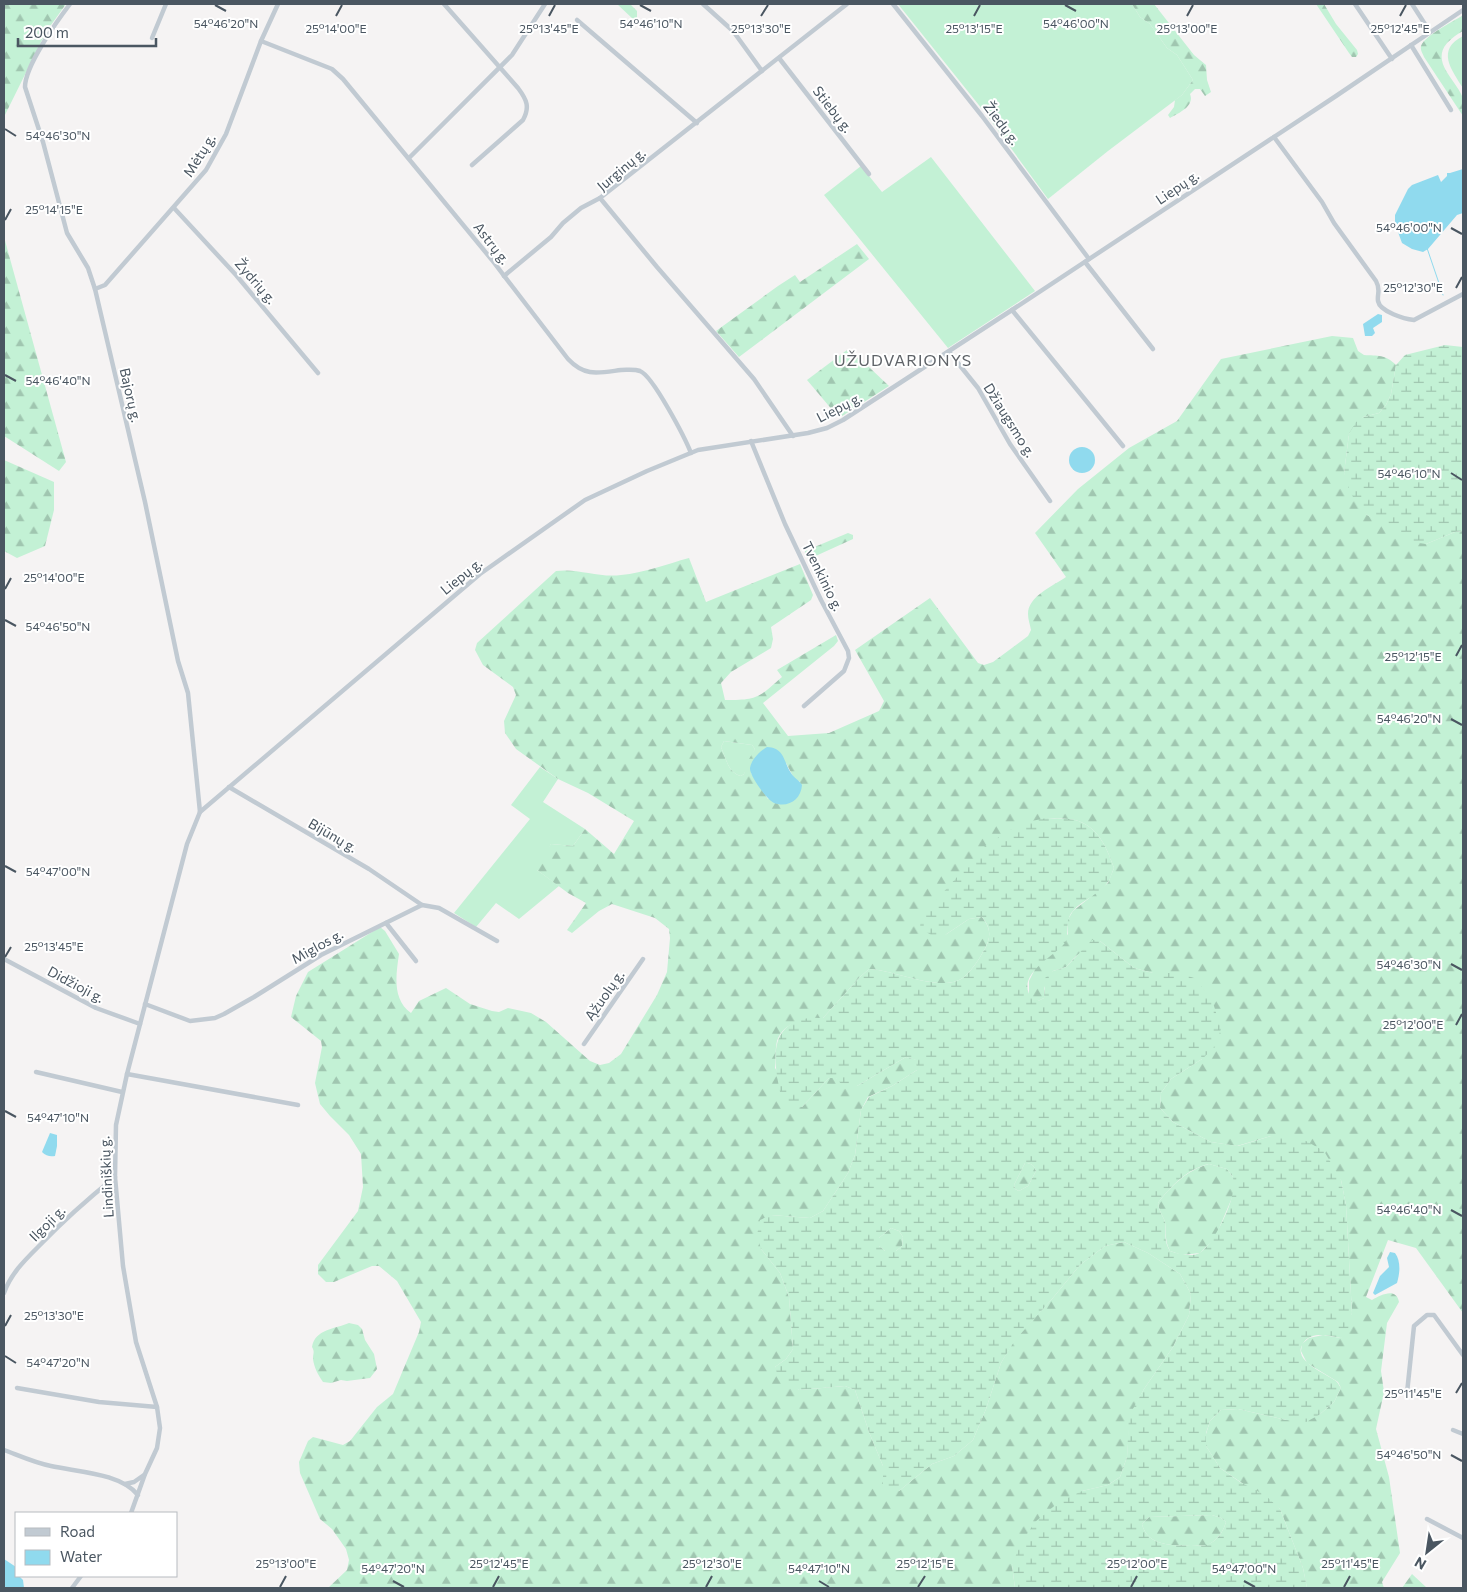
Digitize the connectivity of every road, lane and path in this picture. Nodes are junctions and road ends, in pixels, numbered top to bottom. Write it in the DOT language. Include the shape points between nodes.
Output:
graph roads {
  1 [pos="70,4"];
  2 [pos="166,4"];
  3 [pos="278,4"];
  4 [pos="444,4"];
  5 [pos="545,4"];
  6 [pos="703,4"];
  7 [pos="847,4"];
  8 [pos="893,4"];
  9 [pos="1355,4"];
  10 [pos="1412,4"];
  11 [pos="1463,10"];
  12 [pos="578,20"];
  13 [pos="1430,32"];
  14 [pos="152,38"];
  15 [pos="262,41"];
  16 [pos="1411,45"];
  17 [pos="779,58"];
  18 [pos="1392,59"];
  19 [pos="500,68"];
  20 [pos="762,71"];
  21 [pos="1451,110"];
  22 [pos="697,123"];
  23 [pos="1274,137"];
  24 [pos="409,158"];
  25 [pos="472,165"];
  26 [pos="869,174"];
  27 [pos="600,198"];
  28 [pos="174,208"];
  29 [pos="1087,260"];
  30 [pos="504,276"];
  31 [pos="95,289"];
  32 [pos="1463,294"];
  33 [pos="1012,310"];
  34 [pos="1153,349"];
  35 [pos="949,352"];
  36 [pos="318,373"];
  37 [pos="793,436"];
  38 [pos="751,441"];
  39 [pos="1123,446"];
  40 [pos="691,453"];
  41 [pos="1050,501"];
  42 [pos="804,706"];
  43 [pos="230,787"];
  44 [pos="200,812"];
  45 [pos="422,905"];
  46 [pos="386,923"];
  47 [pos="498,941"];
  48 [pos="4,958"];
  49 [pos="643,959"];
  50 [pos="416,961"];
  51 [pos="146,1004"];
  52 [pos="140,1024"];
  53 [pos="584,1044"];
  54 [pos="36,1072"];
  55 [pos="127,1074"];
  56 [pos="122,1092"];
  57 [pos="298,1105"];
  58 [pos="115,1176"];
  59 [pos="4,1293"];
  60 [pos="1463,1354"];
  61 [pos="17,1388"];
  62 [pos="1407,1392"];
  63 [pos="157,1407"];
  64 [pos="1453,1430"];
  65 [pos="1463,1434"];
  66 [pos="4,1450"];
  67 [pos="145,1474"];
  68 [pos="125,1484"];
  69 [pos="138,1495"];
  70 [pos="131,1512"];
  71 [pos="1427,1520"];
  72 [pos="1463,1538"];
  73 [pos="79,1577"];
  74 [pos="72,1588"];
  1 -- 31 [label="street, Bajorų g." via="48,34 25,87 67,233 88,268"];
  2 -- 14 [label="street"];
  3 -- 15 [label="street, Mėtų g."];
  4 -- 19 [label="street"];
  5 -- 19 [label="street"];
  6 -- 20 [label="street" via="733,31"];
  7 -- 17 [label="street, Jurginų g."];
  8 -- 29 [label="street, Žiedų g." via="982,116"];
  9 -- 18 [label="street"];
  10 -- 13 [label="street"];
  11 -- 13 [label="street, Liepų g."];
  12 -- 22 [label="street"];
  13 -- 16 [label="street, Liepų g."];
  15 -- 24 [label="street, Astrų g." via="332,69"];
  15 -- 28 [label="street, Mėtų g." via="216,153"];
  16 -- 18 [label="street, Liepų g."];
  16 -- 21 [label="street"];
  17 -- 20 [label="street, Jurginų g."];
  17 -- 26 [label="street, Stiebų g."];
  18 -- 23 [label="street, Liepų g."];
  19 -- 24 [label="street"];
  19 -- 25 [label="street" via="526,98 527,112 523,120"];
  20 -- 22 [label="street, Jurginų g."];
  22 -- 27 [label="street, Jurginų g."];
  23 -- 29 [label="street, Liepų g."];
  23 -- 32 [label="street" via="1376,281 1381,306 1414,320"];
  24 -- 30 [label="street, Astrų g."];
  27 -- 30 [label="street" via="581,208"];
  27 -- 37 [label="street, Jurginų g." via="754,380"];
  28 -- 31 [label="street, Mėtų g." via="105,285"];
  28 -- 36 [label="street, Žydrių g." via="236,275"];
  29 -- 33 [label="street, Liepų g."];
  29 -- 34 [label="street, Žiedų g."];
  30 -- 40 [label="street, Astrų g." via="577,368 586,372 631,369 645,374"];
  31 -- 44 [label="street, Bajorų g." via="178,661 188,693"];
  33 -- 35 [label="street, Liepų g."];
  33 -- 39 [label="street"];
  35 -- 37 [label="street, Liepų g." via="843,420 817,431"];
  35 -- 41 [label="street, Džiaugsmo g." via="978,388 1010,444"];
  37 -- 38 [label="street, Liepų g."];
  38 -- 40 [label="street, Liepų g."];
  38 -- 42 [label="street, Tvenkinio g." via="785,524 848,651 844,671"];
  40 -- 43 [label="street, Liepų g." via="585,500 486,569"];
  43 -- 44 [label="street, Liepų g."];
  43 -- 45 [label="street, Bijūnų g." via="369,869"];
  44 -- 51 [label="street, Lindiniškių g." via="187,844"];
  45 -- 46 [label="street, Miglos g."];
  45 -- 47 [label="street" via="439,908"];
  46 -- 50 [label="street"];
  46 -- 51 [label="street, Miglos g." via="321,955 215,1018 190,1022"];
  48 -- 52 [label="street, Didžioji g." via="96,1008"];
  49 -- 53 [label="street, Ąžuolų g."];
  51 -- 52 [label="street, Lindiniškių g."];
  52 -- 55 [label="street, Lindiniškių g."];
  54 -- 56 [label="street"];
  55 -- 56 [label="street, Lindiniškių g."];
  55 -- 57 [label="street"];
  56 -- 58 [label="street, Lindiniškių g." via="116,1125"];
  58 -- 59 [label="street, Ilgoji g." via="69,1216 20,1266"];
  58 -- 63 [label="street, Lindiniškių g." via="123,1266 136,1342"];
  60 -- 62 [label="street" via="1434,1315 1427,1315 1414,1326"];
  61 -- 63 [label="street" via="99,1402"];
  63 -- 67 [label="street, Lindiniškių g." via="160,1436"];
  64 -- 65 [label="street"];
  66 -- 68 [label="street" via="37,1463"];
  67 -- 68 [label="street"];
  67 -- 69 [label="street, Lindiniškių g."];
  68 -- 69 [label="street"];
  69 -- 70 [label="street, Lindiniškių g."];
  71 -- 72 [label="street"];
  73 -- 74 [label="street"];
}
